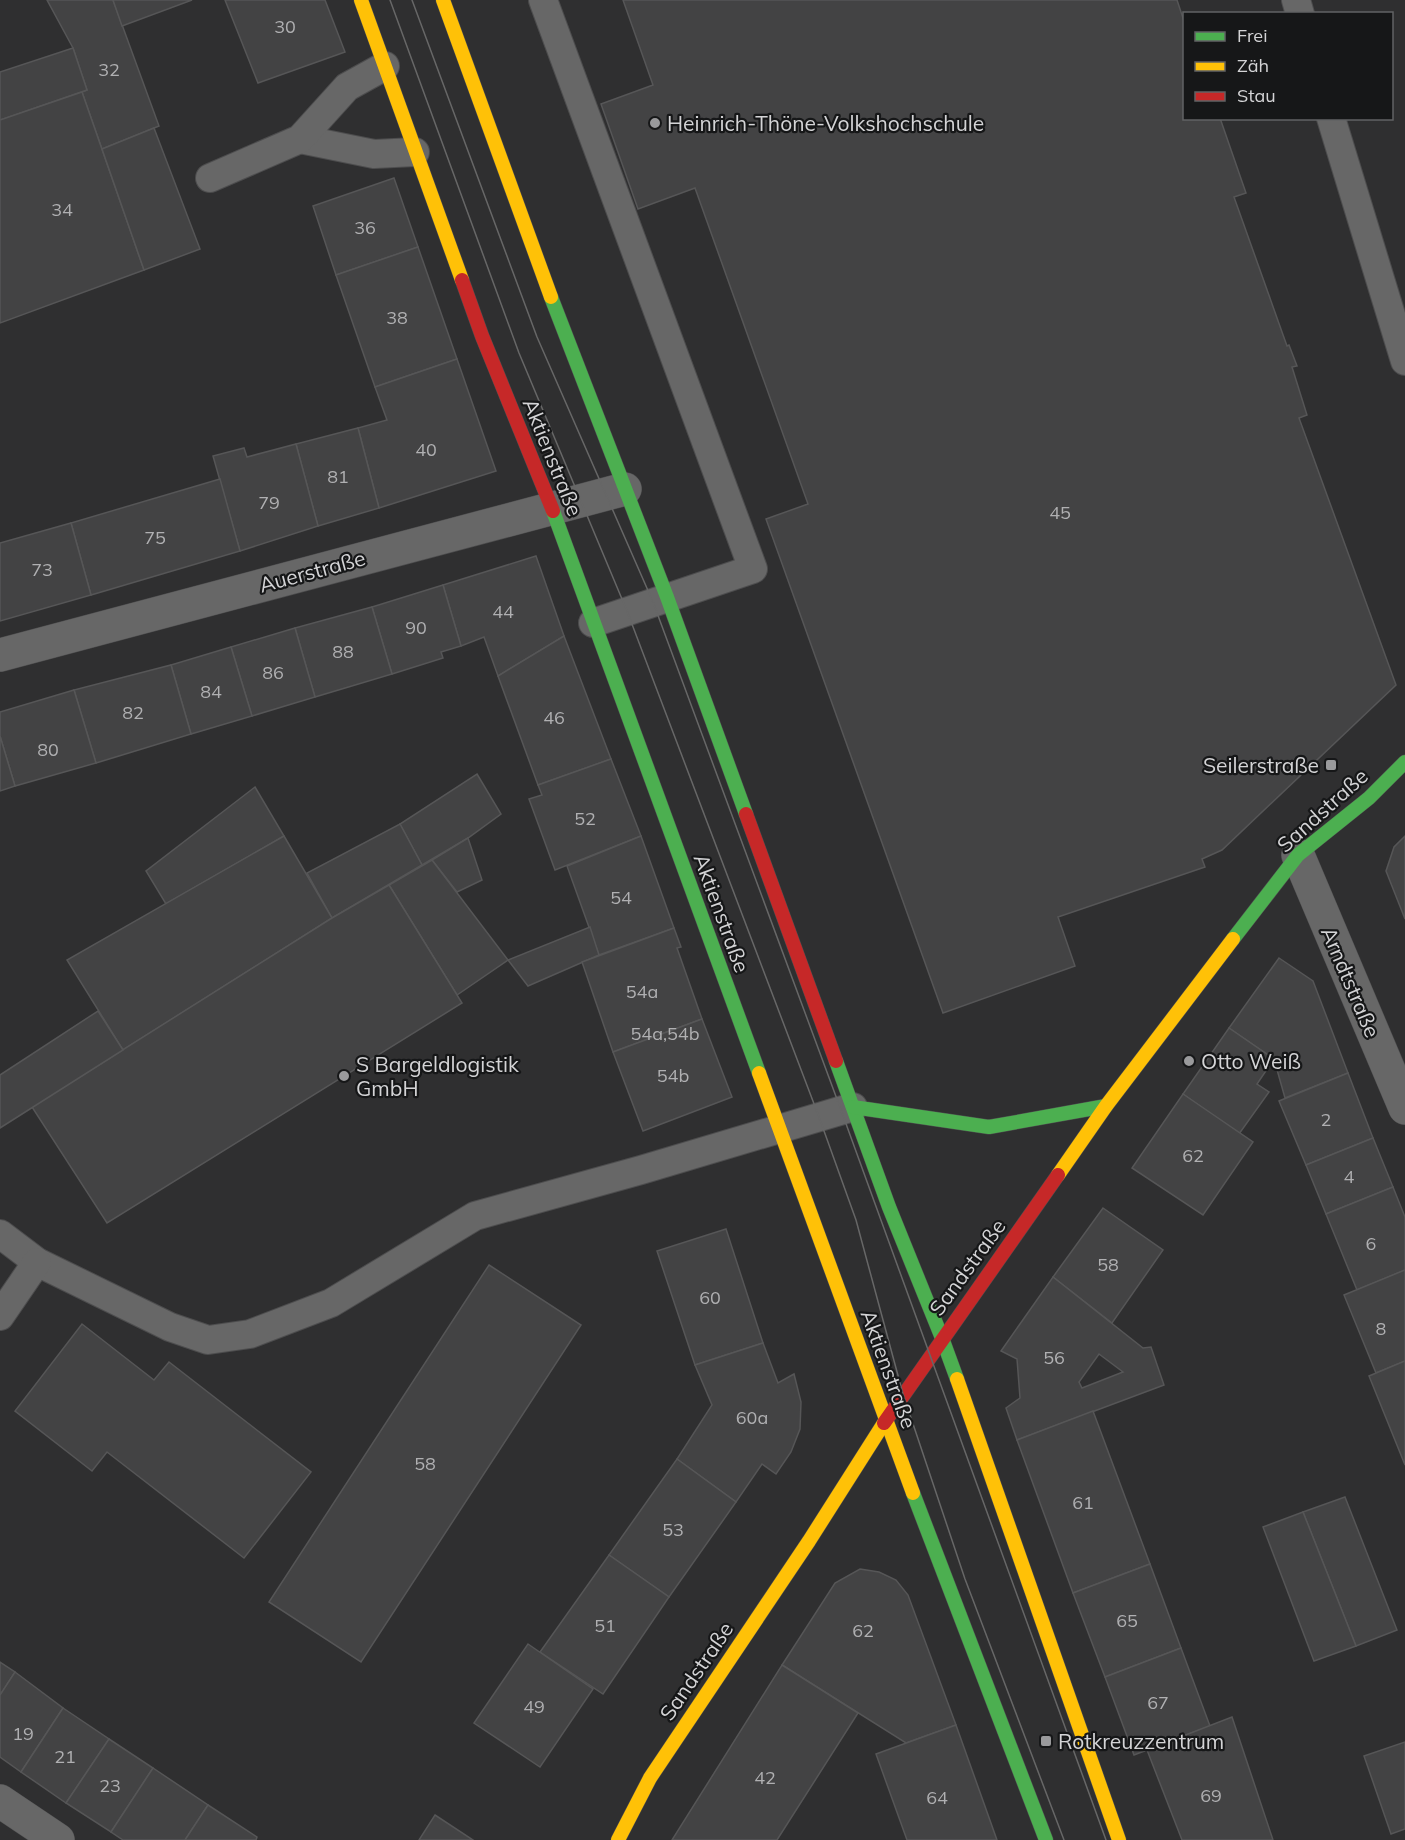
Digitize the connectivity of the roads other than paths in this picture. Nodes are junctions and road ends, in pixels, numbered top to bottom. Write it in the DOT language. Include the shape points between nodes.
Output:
graph roads {
  1 [pos="361,0"];
  2 [pos="443,0"];
  3 [pos="543,0"];
  4 [pos="385,66"];
  5 [pos="1332,120"];
  6 [pos="300,139"];
  7 [pos="415,152"];
  8 [pos="210,178"];
  9 [pos="1405,361"];
  10 [pos="625,489"];
  11 [pos="551,507"];
  12 [pos="667,597"];
  13 [pos="594,623"];
  14 [pos="0,655"];
  15 [pos="1405,762"];
  16 [pos="1298,855"];
  17 [pos="1106,1106"];
  18 [pos="853,1107"];
  19 [pos="1405,1108"];
  20 [pos="779,1129"];
  21 [pos="0,1234"];
  22 [pos="37,1262"];
  23 [pos="0,1316"];
  24 [pos="942,1338"];
  25 [pos="885,1421"];
  26 [pos="0,1801"];
  27 [pos="58,1840"];
  28 [pos="618,1840"];
  29 [pos="1046,1840"];
  30 [pos="1119,1840"];
  1 -- 4 [label="main road, Aktienstraße"];
  2 -- 10 [label="main road"];
  3 -- 12 [label="lane" via="753,569"];
  4 -- 6 [label="lane" via="347,87"];
  4 -- 7 [label="main road, Aktienstraße"];
  5 -- 9 [label="lane"];
  6 -- 7 [label="lane" via="374,154"];
  6 -- 8 [label="lane"];
  7 -- 11 [label="main road, Aktienstraße" via="482,336"];
  10 -- 11 [label="street, Auerstraße"];
  10 -- 12 [label="main road"];
  11 -- 13 [label="main road, Aktienstraße"];
  11 -- 14 [label="street, Auerstraße"];
  12 -- 13 [label="lane"];
  12 -- 18 [label="main road"];
  13 -- 20 [label="main road, Aktienstraße"];
  15 -- 16 [label="main road, Sandstraße" via="1369,798"];
  16 -- 17 [label="main road, Sandstraße"];
  16 -- 19 [label="street, Arndtstraße"];
  17 -- 18 [label="main road" via="989,1127"];
  17 -- 24 [label="main road, Sandstraße"];
  18 -- 20 [label="lane"];
  18 -- 24 [label="main road"];
  20 -- 22 [label="lane" via="475,1216 331,1303 250,1334 208,1340 179,1331"];
  20 -- 25 [label="main road, Aktienstraße"];
  21 -- 22 [label="lane"];
  22 -- 23 [label="lane"];
  24 -- 25 [label="main road, Sandstraße"];
  24 -- 30 [label="main road"];
  25 -- 28 [label="main road, Sandstraße" via="650,1778"];
  25 -- 29 [label="main road, Aktienstraße"];
  26 -- 27 [label="street"];
}
